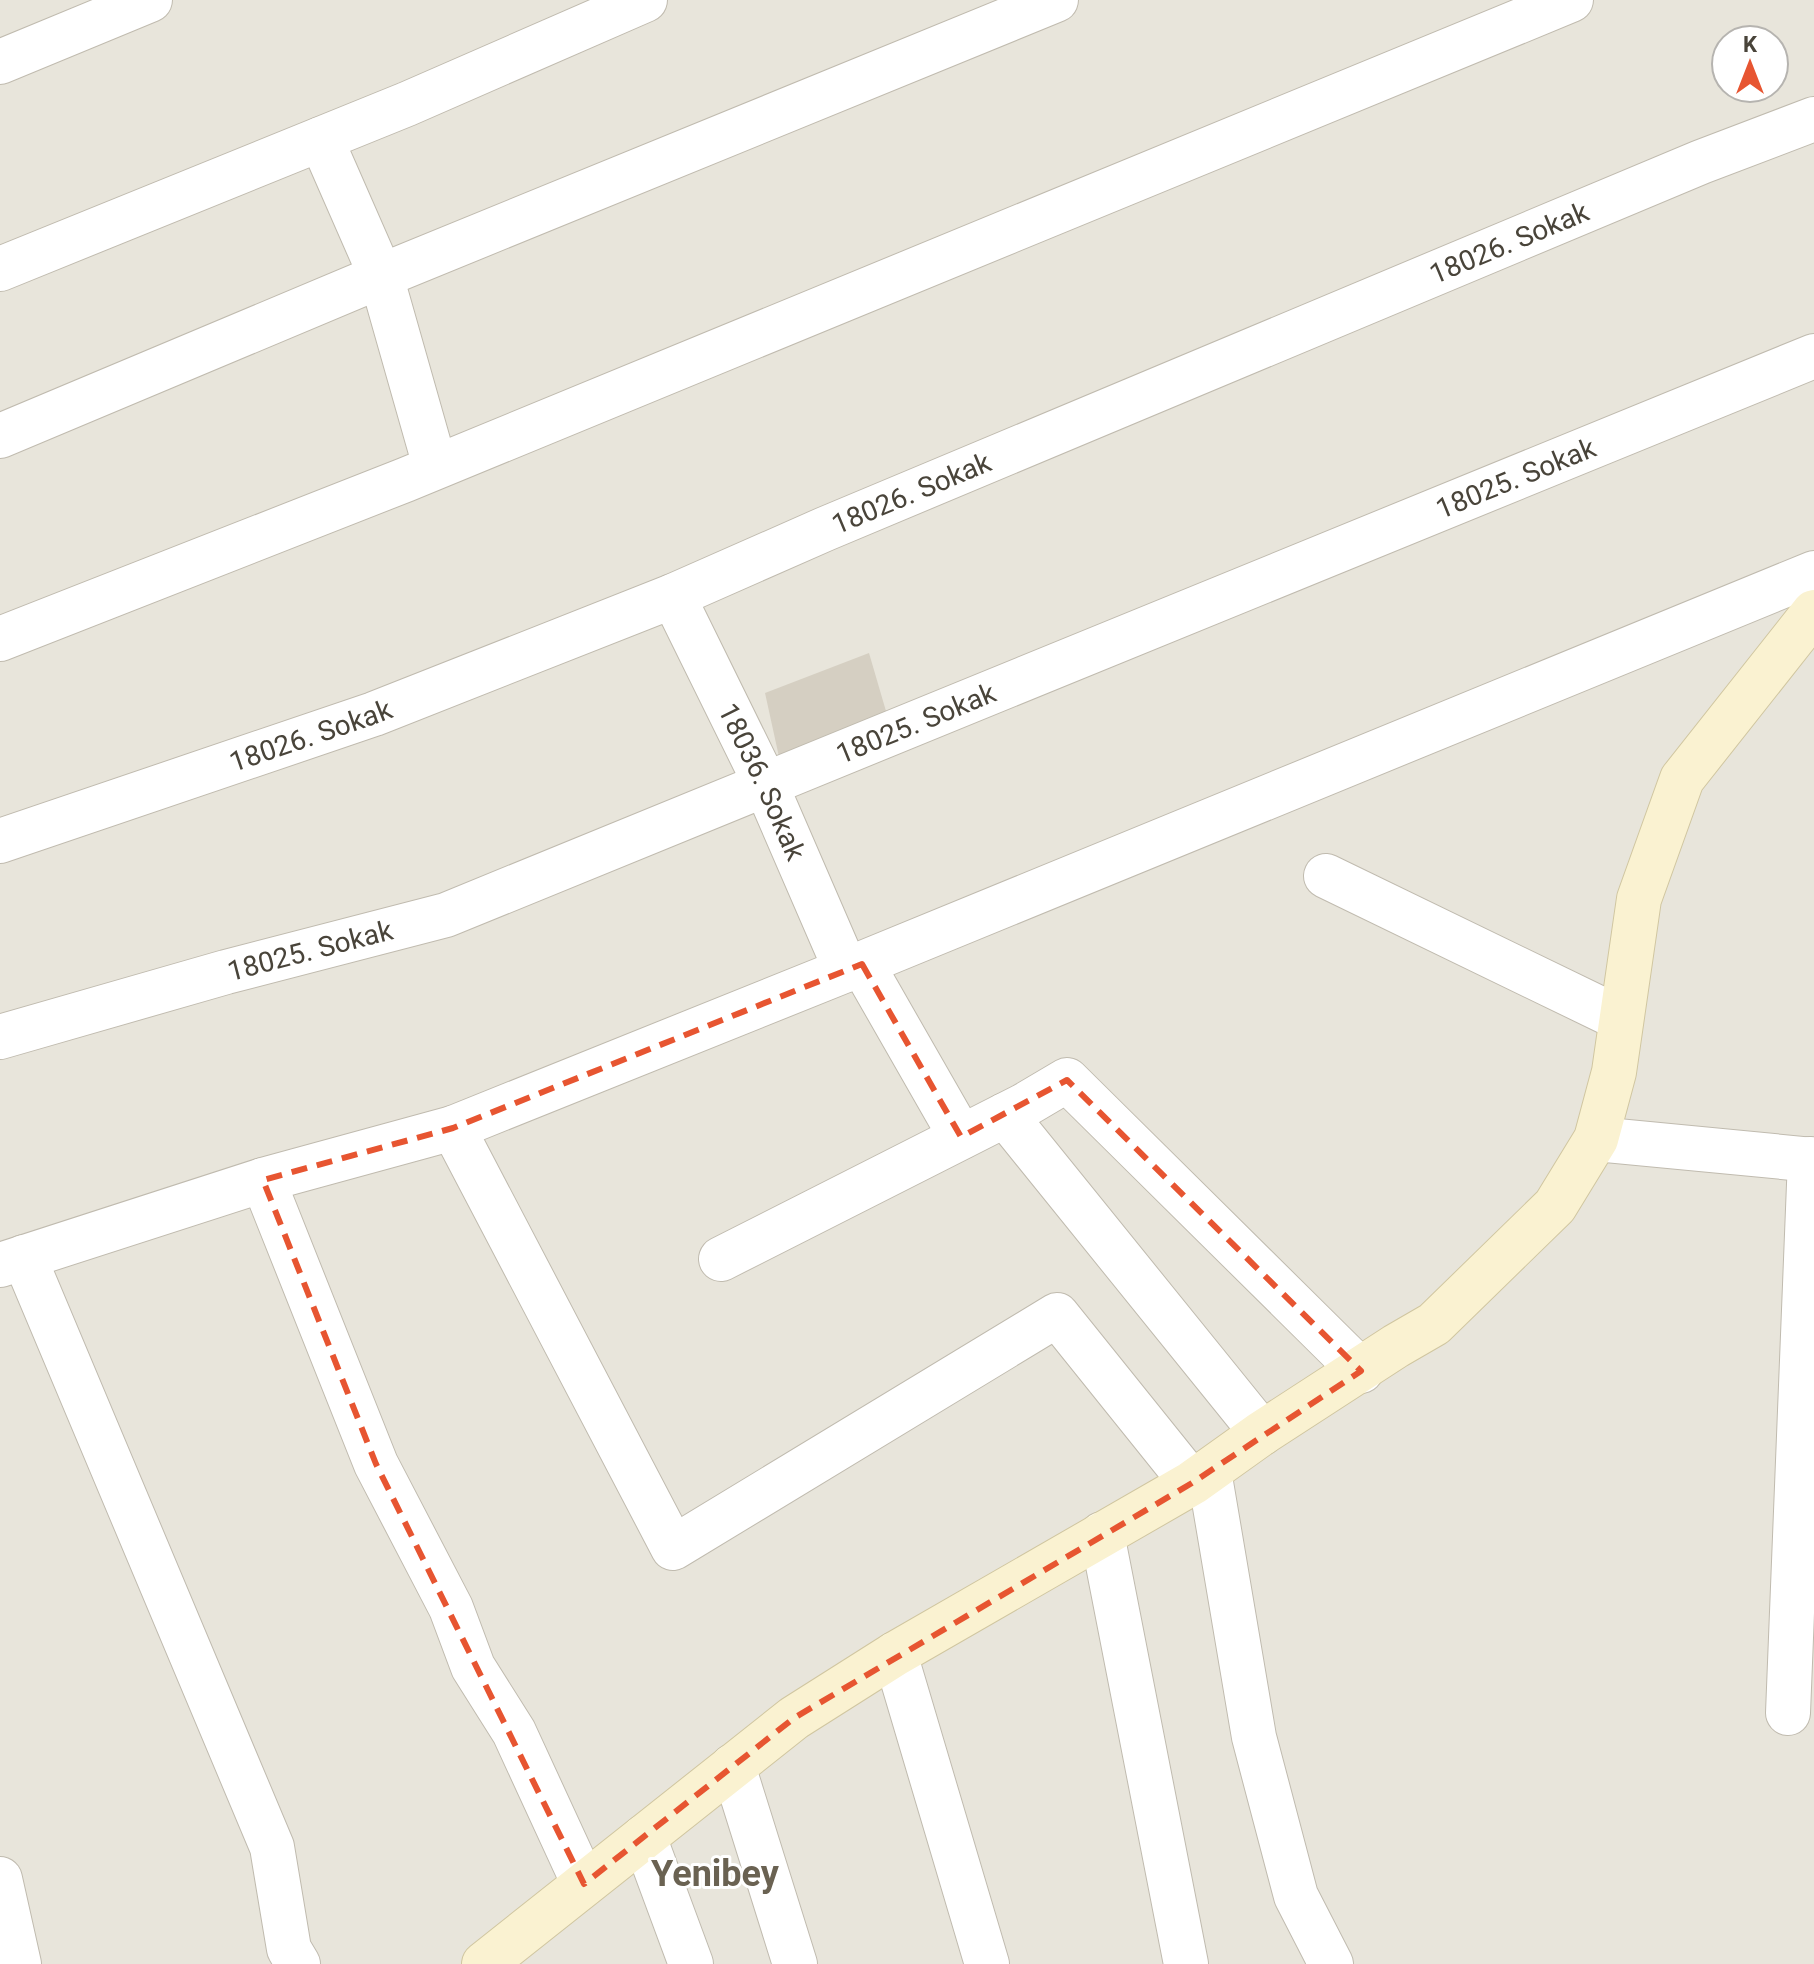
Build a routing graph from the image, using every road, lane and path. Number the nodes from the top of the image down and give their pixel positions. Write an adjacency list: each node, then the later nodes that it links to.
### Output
1 (150, 0): 5 (street)
2 (645, 0): 7 (street)
3 (1056, 0): 9 (street)
4 (1571, 0): 12 (street)
5 (0, 62)
6 (1814, 119): 14 (street, 18026. Sokak)
7 (321, 139): 8 (street); 9 (street)
8 (0, 269)
9 (381, 276): 11 (street); 12 (street)
10 (1814, 356): 17 (street, 18025. Sokak)
11 (0, 436)
12 (435, 466): 16 (street)
13 (1814, 573): 20 (street)
14 (673, 596): 17 (street, 18036. Sokak); 18 (street, 18026. Sokak)
15 (1814, 612): 21 (main road)
16 (0, 639)
17 (765, 783): 20 (street, 18036. Sokak); 22 (street, 18025. Sokak)
18 (0, 841)
19 (1326, 876): 21 (street)
20 (854, 967): 24 (street); 25 (street, 18036. Sokak)
21 (1621, 1019): 26 (main road)
22 (0, 1037)
23 (1005, 1115): 25 (street); 31 (street); 32 (street)
24 (453, 1128): 28 (street); 33 (street)
25 (961, 1137): 29 (street)
26 (1596, 1139): 27 (street); 31 (main road)
27 (1812, 1160): 36 (street)
28 (263, 1180): 30 (street); 40 (street)
29 (721, 1259)
30 (6, 1260): 42 (street)
31 (1361, 1371): 32 (main road)
32 (1262, 1433): 33 (main road)
33 (1201, 1477): 34 (main road); 48 (street)
34 (1102, 1534): 35 (main road); 47 (street)
35 (895, 1654): 37 (main road); 46 (street)
36 (1788, 1713)
37 (733, 1766): 38 (main road); 45 (street)
38 (644, 1837): 40 (main road); 44 (street)
39 (0, 1879): 41 (street)
40 (584, 1884): 43 (main road)
41 (19, 1964)
42 (298, 1964)
43 (484, 1964)
44 (691, 1964)
45 (795, 1964)
46 (987, 1964)
47 (1186, 1964)
48 (1331, 1964)

